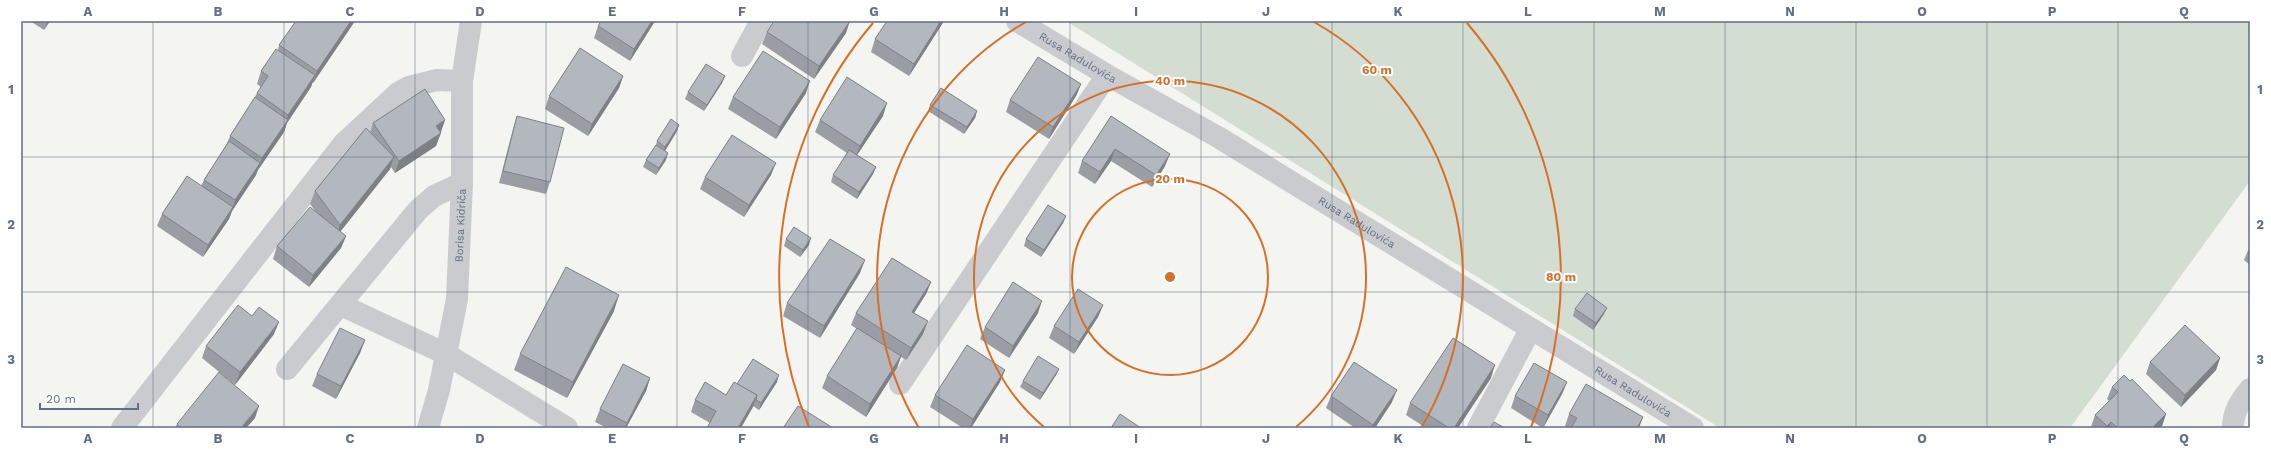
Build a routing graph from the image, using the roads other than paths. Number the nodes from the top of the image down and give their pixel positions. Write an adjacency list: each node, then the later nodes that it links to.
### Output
1 (471, 21): 6 (street, Borisa Kidriča)
2 (761, 21): 4 (street)
3 (1017, 21): 5 (street, Rusa Radulovića)
4 (742, 56)
5 (1107, 75): 9 (street, Rusa Radulovića); 12 (street)
6 (462, 81): 7 (street, Borisa Kidriča); 14 (street)
7 (462, 183): 8 (street); 10 (street, Borisa Kidriča)
8 (341, 305): 10 (street); 11 (street)
9 (1530, 330): 17 (street); 18 (street, Rusa Radulovića)
10 (446, 354): 15 (street, Borisa Kidriča); 16 (street)
11 (287, 369)
12 (900, 384)
13 (2250, 389): 19 (street)
14 (122, 428)
15 (428, 428)
16 (567, 428)
17 (1478, 428)
18 (1693, 428)
19 (2233, 428)

